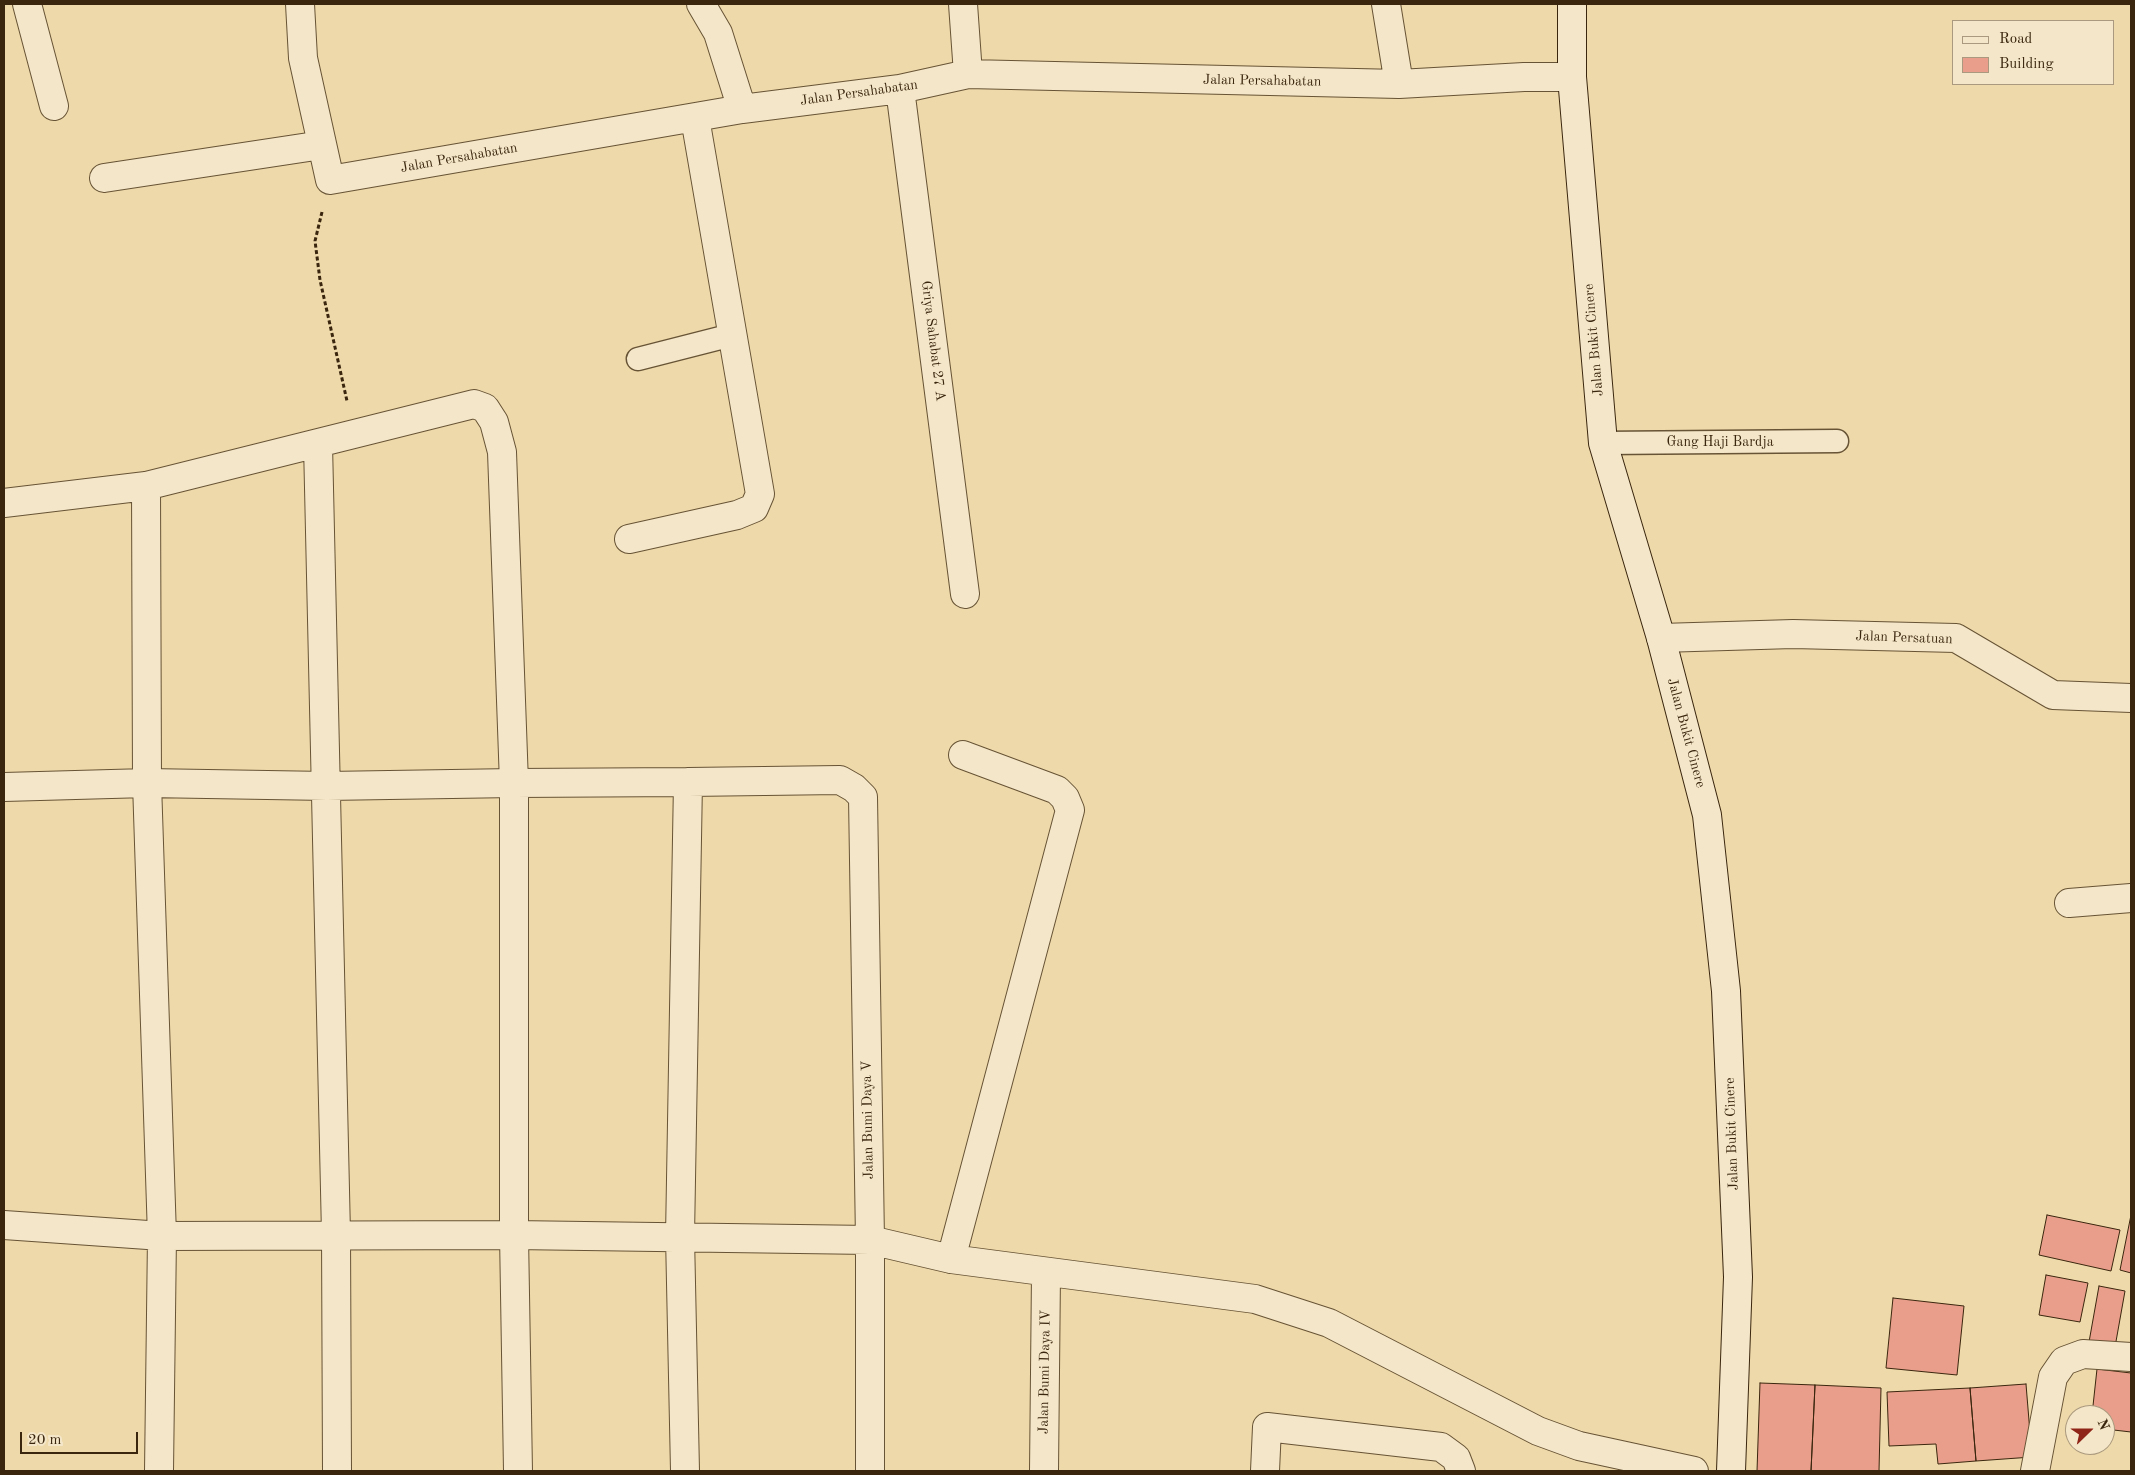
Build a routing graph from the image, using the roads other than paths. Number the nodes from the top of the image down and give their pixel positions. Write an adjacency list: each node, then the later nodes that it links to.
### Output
1 (27, 4): 11 (street)
2 (300, 4): 14 (street)
3 (701, 4): 12 (street)
4 (963, 4): 7 (street)
5 (1386, 4): 9 (street)
6 (1572, 4): 8 (street, Jalan Bukit Cinere)
7 (968, 74): 9 (street, Jalan Persahabatan); 10 (street, Jalan Persahabatan)
8 (1572, 77): 9 (street, Jalan Persahabatan); 19 (street, Jalan Bukit Cinere)
9 (1399, 84)
10 (900, 88): 12 (street, Jalan Persahabatan); 24 (street, Griya Sahabat 27 A)
11 (54, 106)
12 (742, 110): 13 (street, Jalan Persahabatan)
13 (695, 118): 14 (street, Jalan Persahabatan); 16 (street)
14 (322, 145): 15 (street)
15 (104, 178)
16 (732, 335): 17 (lane); 23 (street)
17 (638, 359)
18 (1837, 441): 19 (lane, Gang Haji Bardja)
19 (1604, 442): 25 (street, Jalan Bukit Cinere)
20 (318, 444): 21 (street); 30 (street); 31 (street)
21 (146, 486): 22 (street); 29 (street)
22 (4, 504)
23 (629, 539)
24 (965, 594)
25 (1661, 638): 26 (street, Jalan Persatuan); 53 (street, Jalan Bukit Cinere)
26 (2131, 698)
27 (963, 756): 41 (street)
28 (688, 782): 30 (street); 39 (street); 40 (street, Jalan Bumi Daya V)
29 (147, 783): 31 (street); 32 (street); 38 (street)
30 (514, 783): 31 (street); 37 (street)
31 (327, 786): 36 (street)
32 (4, 787)
33 (2131, 898): 34 (street)
34 (2069, 903)
35 (4, 1225): 38 (street)
36 (336, 1234): 37 (street); 38 (street); 45 (street)
37 (514, 1235): 39 (street); 46 (street)
38 (162, 1236): 44 (street)
39 (680, 1236): 40 (street); 47 (street)
40 (870, 1240): 41 (street); 48 (street, Jalan Bumi Daya V)
41 (951, 1259): 42 (street)
42 (1046, 1273): 49 (street, Jalan Bumi Daya IV); 52 (street)
43 (2131, 1357): 54 (street)
44 (159, 1471)
45 (337, 1471)
46 (518, 1471)
47 (685, 1471)
48 (870, 1471)
49 (1044, 1471)
50 (1265, 1471): 51 (street)
51 (1461, 1471)
52 (1694, 1471)
53 (1731, 1471)
54 (2035, 1471)

